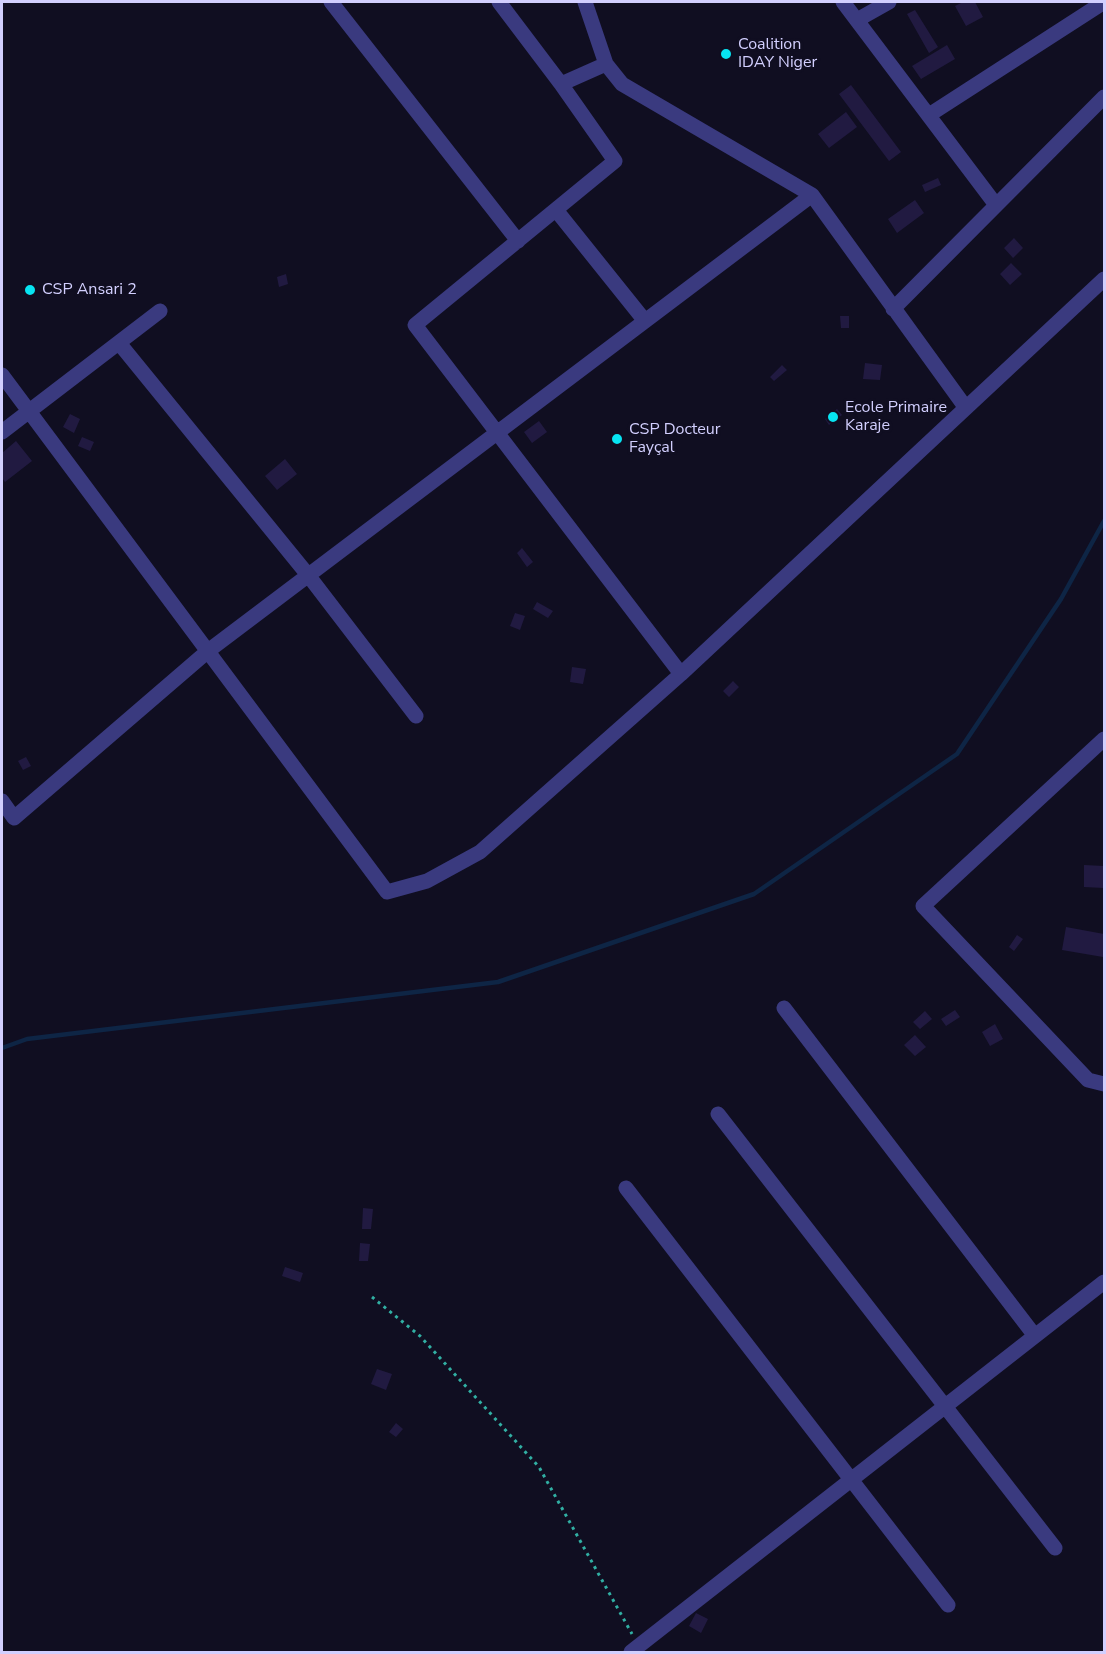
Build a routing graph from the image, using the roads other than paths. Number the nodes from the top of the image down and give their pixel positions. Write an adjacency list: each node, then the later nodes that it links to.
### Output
1 (332, 2): 15 (street)
2 (498, 2): 9 (street)
3 (585, 2): 8 (street)
4 (843, 2): 7 (street)
5 (889, 2): 7 (street)
6 (1104, 2): 11 (street)
7 (857, 20): 11 (street)
8 (606, 64): 9 (street); 12 (street)
9 (561, 84): 14 (street)
10 (1104, 97): 13 (street)
11 (929, 115): 13 (street)
12 (812, 195): 17 (street); 19 (street)
13 (996, 205): 17 (street)
14 (556, 210): 15 (street); 19 (street)
15 (518, 241): 25 (street)
16 (1104, 279): 22 (street)
17 (892, 309): 22 (street)
18 (160, 311): 20 (street)
19 (645, 321): 25 (street)
20 (119, 343): 23 (street); 26 (street)
21 (2, 375): 23 (street)
22 (966, 408): 28 (street)
23 (29, 412): 24 (street); 27 (street)
24 (2, 432)
25 (498, 432): 26 (street); 28 (street)
26 (308, 575): 27 (street); 29 (street)
27 (208, 651): 28 (street); 31 (street)
28 (681, 674)
29 (416, 717)
30 (1104, 739): 33 (street)
31 (2, 801)
32 (784, 1008): 37 (street)
33 (1104, 1084)
34 (718, 1113): 38 (street)
35 (626, 1188): 39 (street)
36 (1104, 1282): 37 (street)
37 (1035, 1336): 38 (street)
38 (945, 1407): 39 (street); 40 (street)
39 (852, 1479): 41 (street); 42 (street)
40 (1055, 1548)
41 (948, 1605)
42 (635, 1650)

